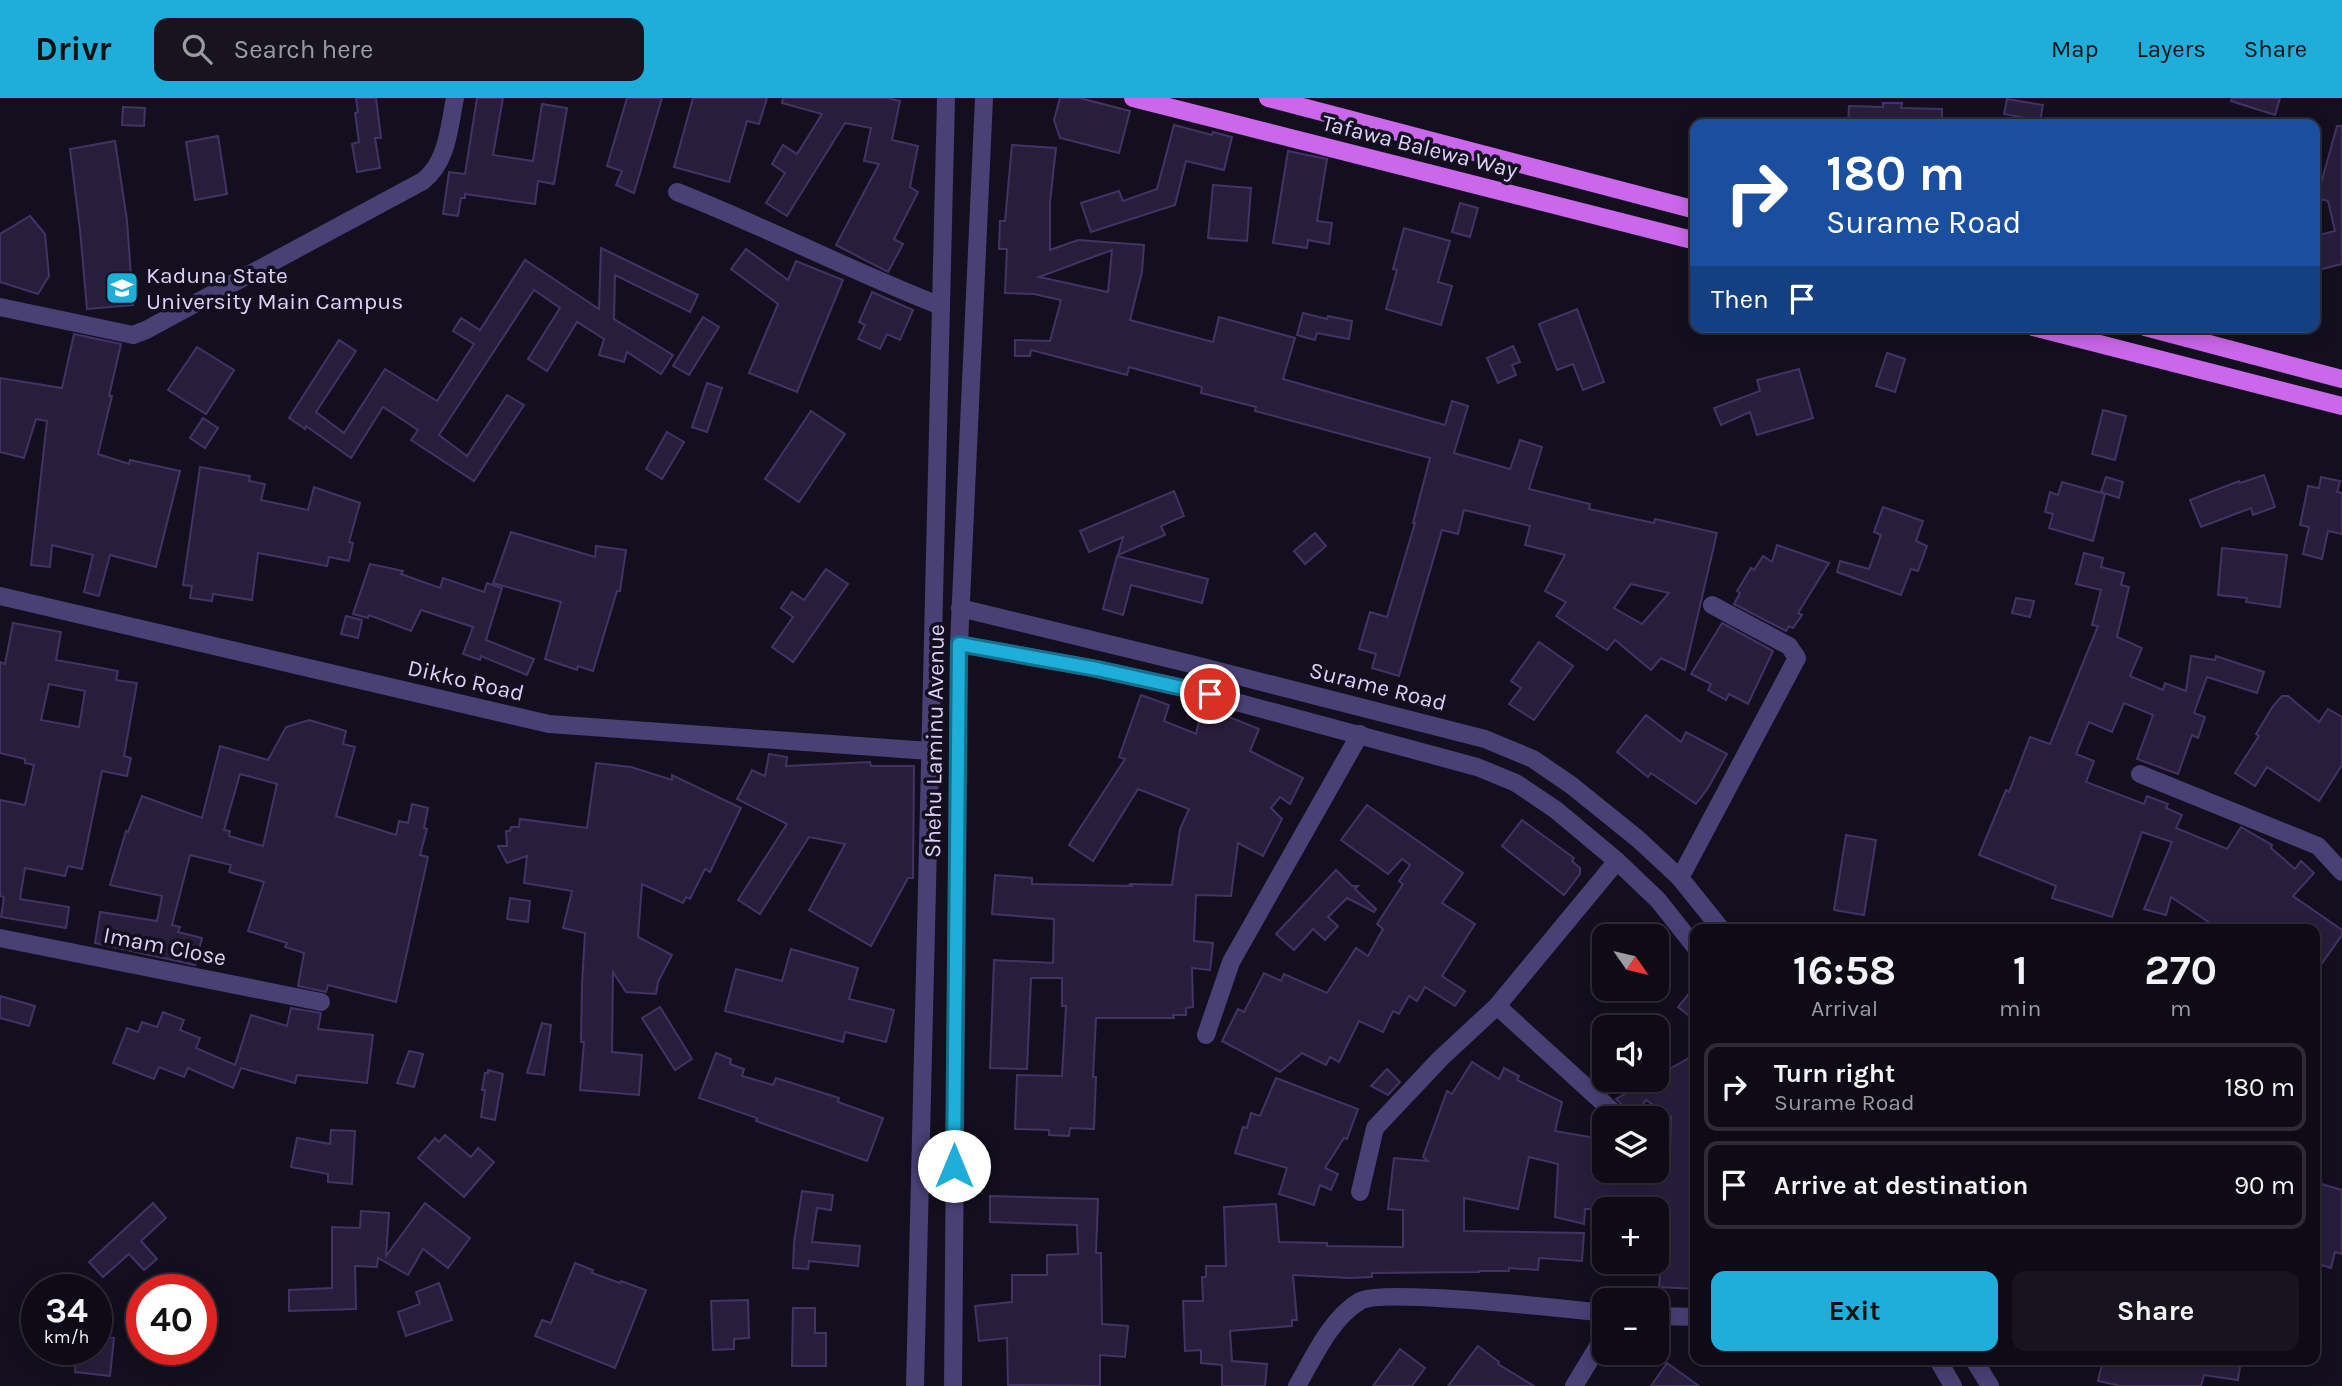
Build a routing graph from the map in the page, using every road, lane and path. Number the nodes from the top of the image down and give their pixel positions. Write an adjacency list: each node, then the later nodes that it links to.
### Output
1 (455, 98): 10 (street)
2 (946, 98): 9 (street, Shehu Laminu Avenue)
3 (984, 98): 17 (street, Shehu Laminu Avenue)
4 (1133, 98): 8 (main road, Tafawa Balewa Way)
5 (1268, 98): 7 (main road, Tafawa Balewa Way)
6 (677, 192): 9 (street)
7 (1690, 208)
8 (1690, 239)
9 (941, 306): 20 (street, Shehu Laminu Avenue)
10 (0, 307)
11 (2056, 333): 14 (main road)
12 (2168, 333): 13 (main road)
13 (2342, 379)
14 (2342, 406)
15 (0, 596): 20 (street, Dikko Road)
16 (1712, 605): 24 (street)
17 (960, 608): 18 (street, Shehu Laminu Avenue); 24 (street, Surame Road)
18 (959, 644): 19 (street); 40 (street, Shehu Laminu Avenue)
19 (1360, 734): 22 (street); 30 (street)
20 (930, 751): 39 (street, Shehu Laminu Avenue)
21 (2140, 774): 23 (street)
22 (1617, 861): 27 (street); 29 (street)
23 (2342, 872)
24 (1680, 878): 25 (street, Surame Road)
25 (1717, 924)
26 (0, 938): 28 (street, Imam Close)
27 (1690, 940)
28 (321, 1002)
29 (1497, 1006): 31 (street); 32 (street)
30 (1206, 1035)
31 (1607, 1106)
32 (1360, 1192)
33 (1592, 1312): 41 (street)
34 (1669, 1316): 35 (street)
35 (1690, 1317)
36 (1592, 1356): 42 (street)
37 (1941, 1365): 43 (street)
38 (1977, 1365): 44 (street)
39 (915, 1386)
40 (953, 1386)
41 (1297, 1386)
42 (1574, 1386)
43 (1953, 1386)
44 (1990, 1386)

